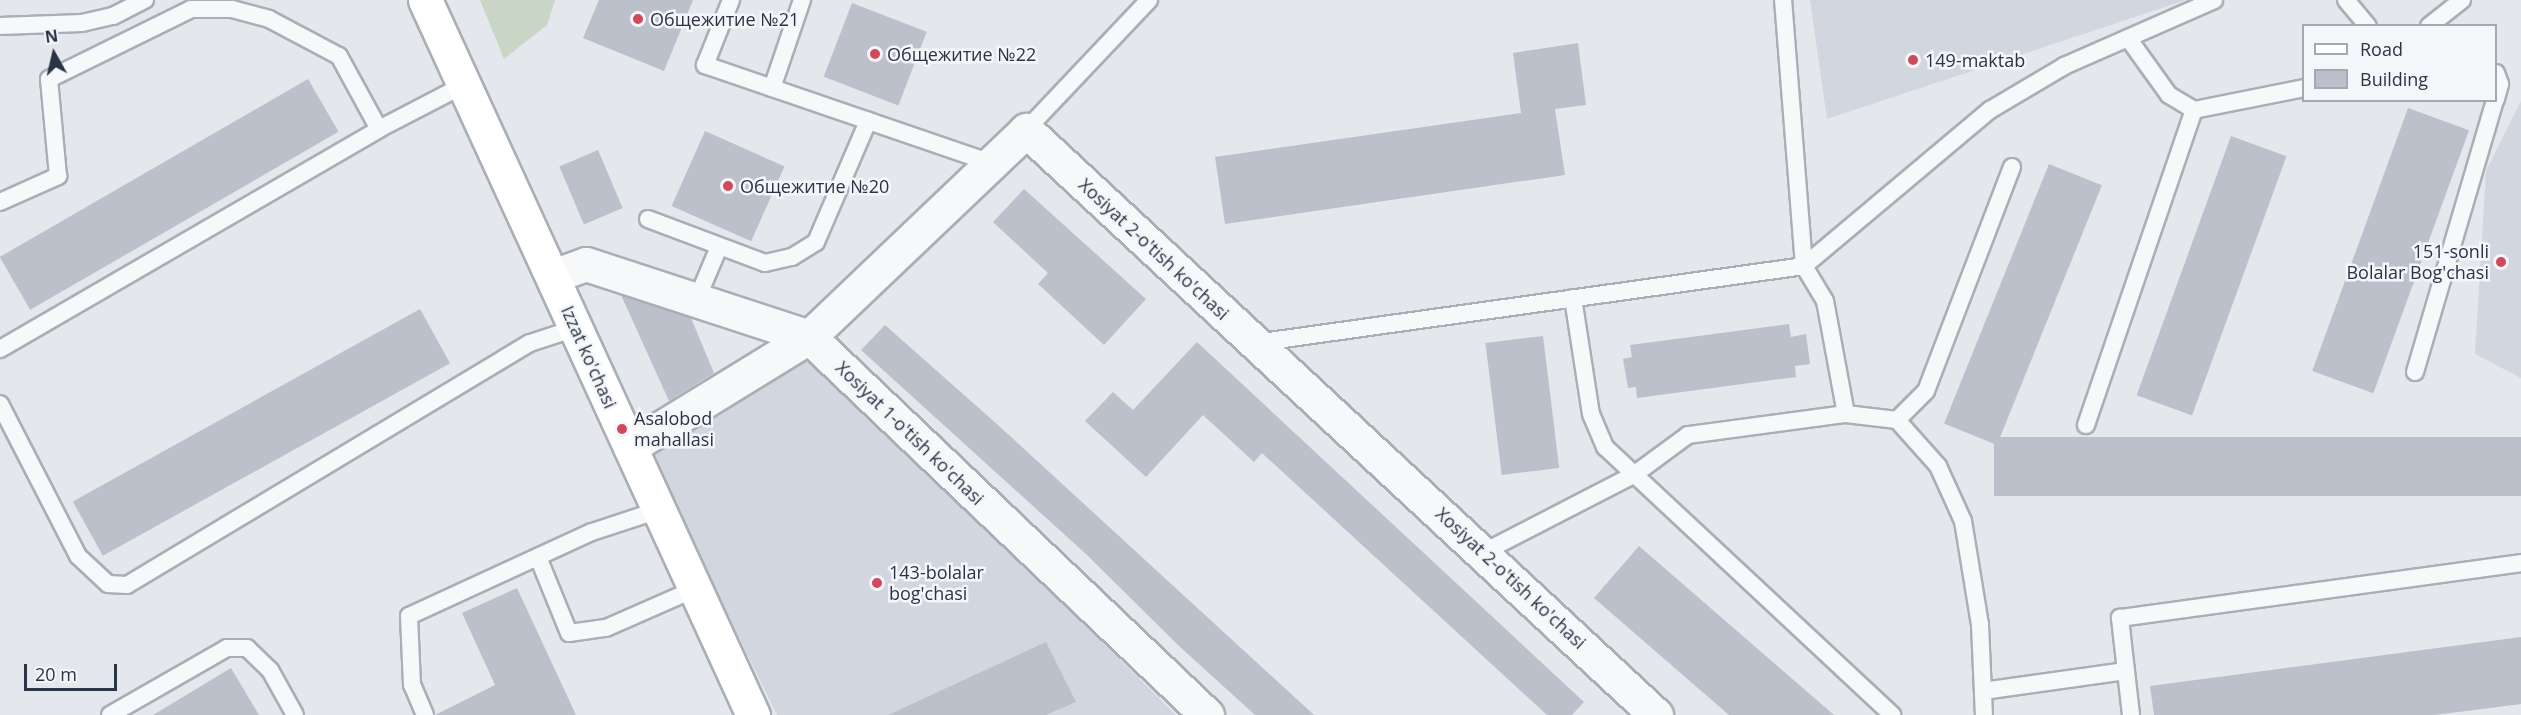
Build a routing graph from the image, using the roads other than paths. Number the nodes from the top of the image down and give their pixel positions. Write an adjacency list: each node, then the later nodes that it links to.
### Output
1 (145, 0): 12 (lane)
2 (425, 0): 15 (main road, Izzat ko'chasi)
3 (731, 0): 16 (lane)
4 (802, 0): 16 (lane)
5 (1149, 0): 23 (lane)
6 (1783, 0): 29 (lane)
7 (2214, 0): 13 (lane)
8 (2346, 0): 10 (lane)
9 (2462, 0): 11 (lane)
10 (2366, 24)
11 (2432, 24)
12 (0, 26)
13 (2128, 38): 20 (lane); 29 (lane)
14 (2497, 76): 18 (lane)
15 (462, 86): 22 (lane); 30 (main road, Izzat ko'chasi)
16 (772, 88): 21 (lane)
17 (2302, 88): 20 (lane)
18 (2497, 94)
19 (2494, 102): 37 (lane)
20 (2194, 110): 41 (lane)
21 (868, 121): 24 (lane); 28 (lane)
22 (379, 129): 26 (lane); 36 (lane)
23 (1026, 130): 24 (street); 35 (street, Xosiyat 2-o'tish ko'chasi)
24 (991, 163): 34 (street)
25 (2013, 167): 40 (lane)
26 (0, 202)
27 (648, 219): 28 (lane)
28 (719, 247): 32 (lane)
29 (1804, 266): 31 (lane); 39 (lane)
30 (554, 276): 32 (street, Xosiyat 1-o'tish ko'chasi); 33 (main road, Izzat ko'chasi)
31 (1573, 298): 35 (lane); 43 (lane)
32 (697, 299): 34 (street, Xosiyat 1-o'tish ko'chasi)
33 (576, 328): 38 (lane); 42 (main road, Izzat ko'chasi)
34 (809, 337): 42 (street); 55 (street, Xosiyat 1-o'tish ko'chasi)
35 (1254, 343): 45 (street, Xosiyat 2-o'tish ko'chasi)
36 (0, 349)
37 (2415, 372)
38 (0, 404)
39 (1846, 414): 40 (lane); 43 (lane)
40 (1897, 420): 50 (lane)
41 (2086, 425)
42 (630, 447): 44 (main road, Izzat ko'chasi)
43 (1635, 474): 45 (lane); 57 (lane)
44 (659, 510): 46 (lane); 48 (main road, Izzat ko'chasi)
45 (1484, 552): 56 (street, Xosiyat 2-o'tish ko'chasi)
46 (538, 557): 48 (lane); 53 (lane)
47 (2521, 563): 49 (lane)
48 (695, 589): 54 (main road, Izzat ko'chasi)
49 (2126, 671): 50 (lane); 59 (lane)
50 (1983, 691): 58 (lane)
51 (110, 715): 52 (lane)
52 (295, 715)
53 (425, 715)
54 (753, 715)
55 (1207, 715)
56 (1656, 715)
57 (1892, 715)
58 (1983, 715)
59 (2131, 715)

